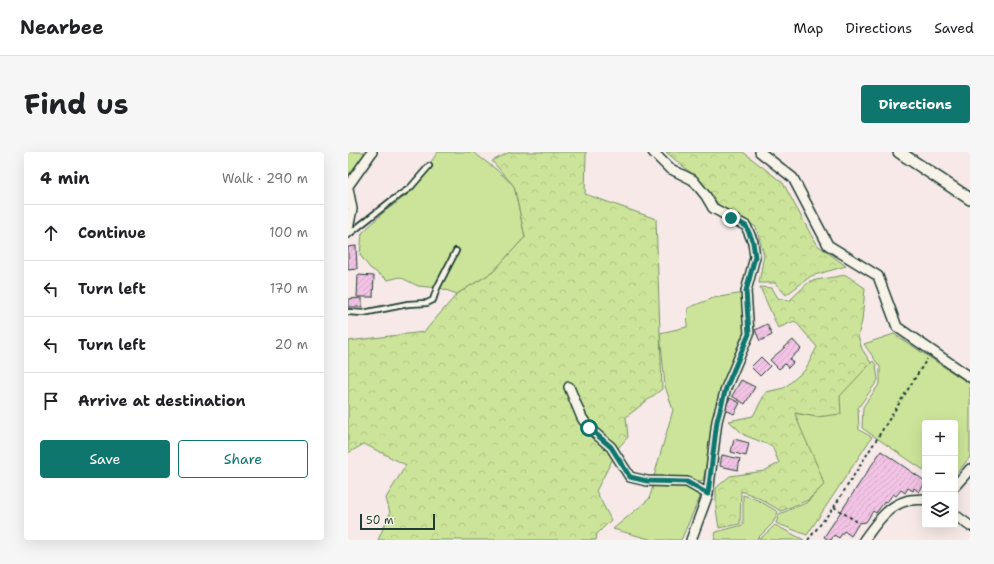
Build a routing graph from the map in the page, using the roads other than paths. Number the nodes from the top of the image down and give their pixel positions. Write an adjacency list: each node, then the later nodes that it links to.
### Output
1 (372, 152): 6 (street)
2 (653, 152): 16 (street)
3 (760, 152): 12 (street)
4 (900, 152): 7 (street)
5 (430, 166): 9 (lane)
6 (348, 187): 8 (street)
7 (970, 199)
8 (348, 229)
9 (348, 235)
10 (456, 251): 11 (lane)
11 (348, 312)
12 (970, 377)
13 (569, 387): 16 (street)
14 (970, 469): 15 (street)
15 (958, 483)
16 (708, 494): 20 (street)
17 (922, 499): 21 (street)
18 (958, 517): 19 (street)
19 (970, 526)
20 (691, 540)
21 (864, 540)

